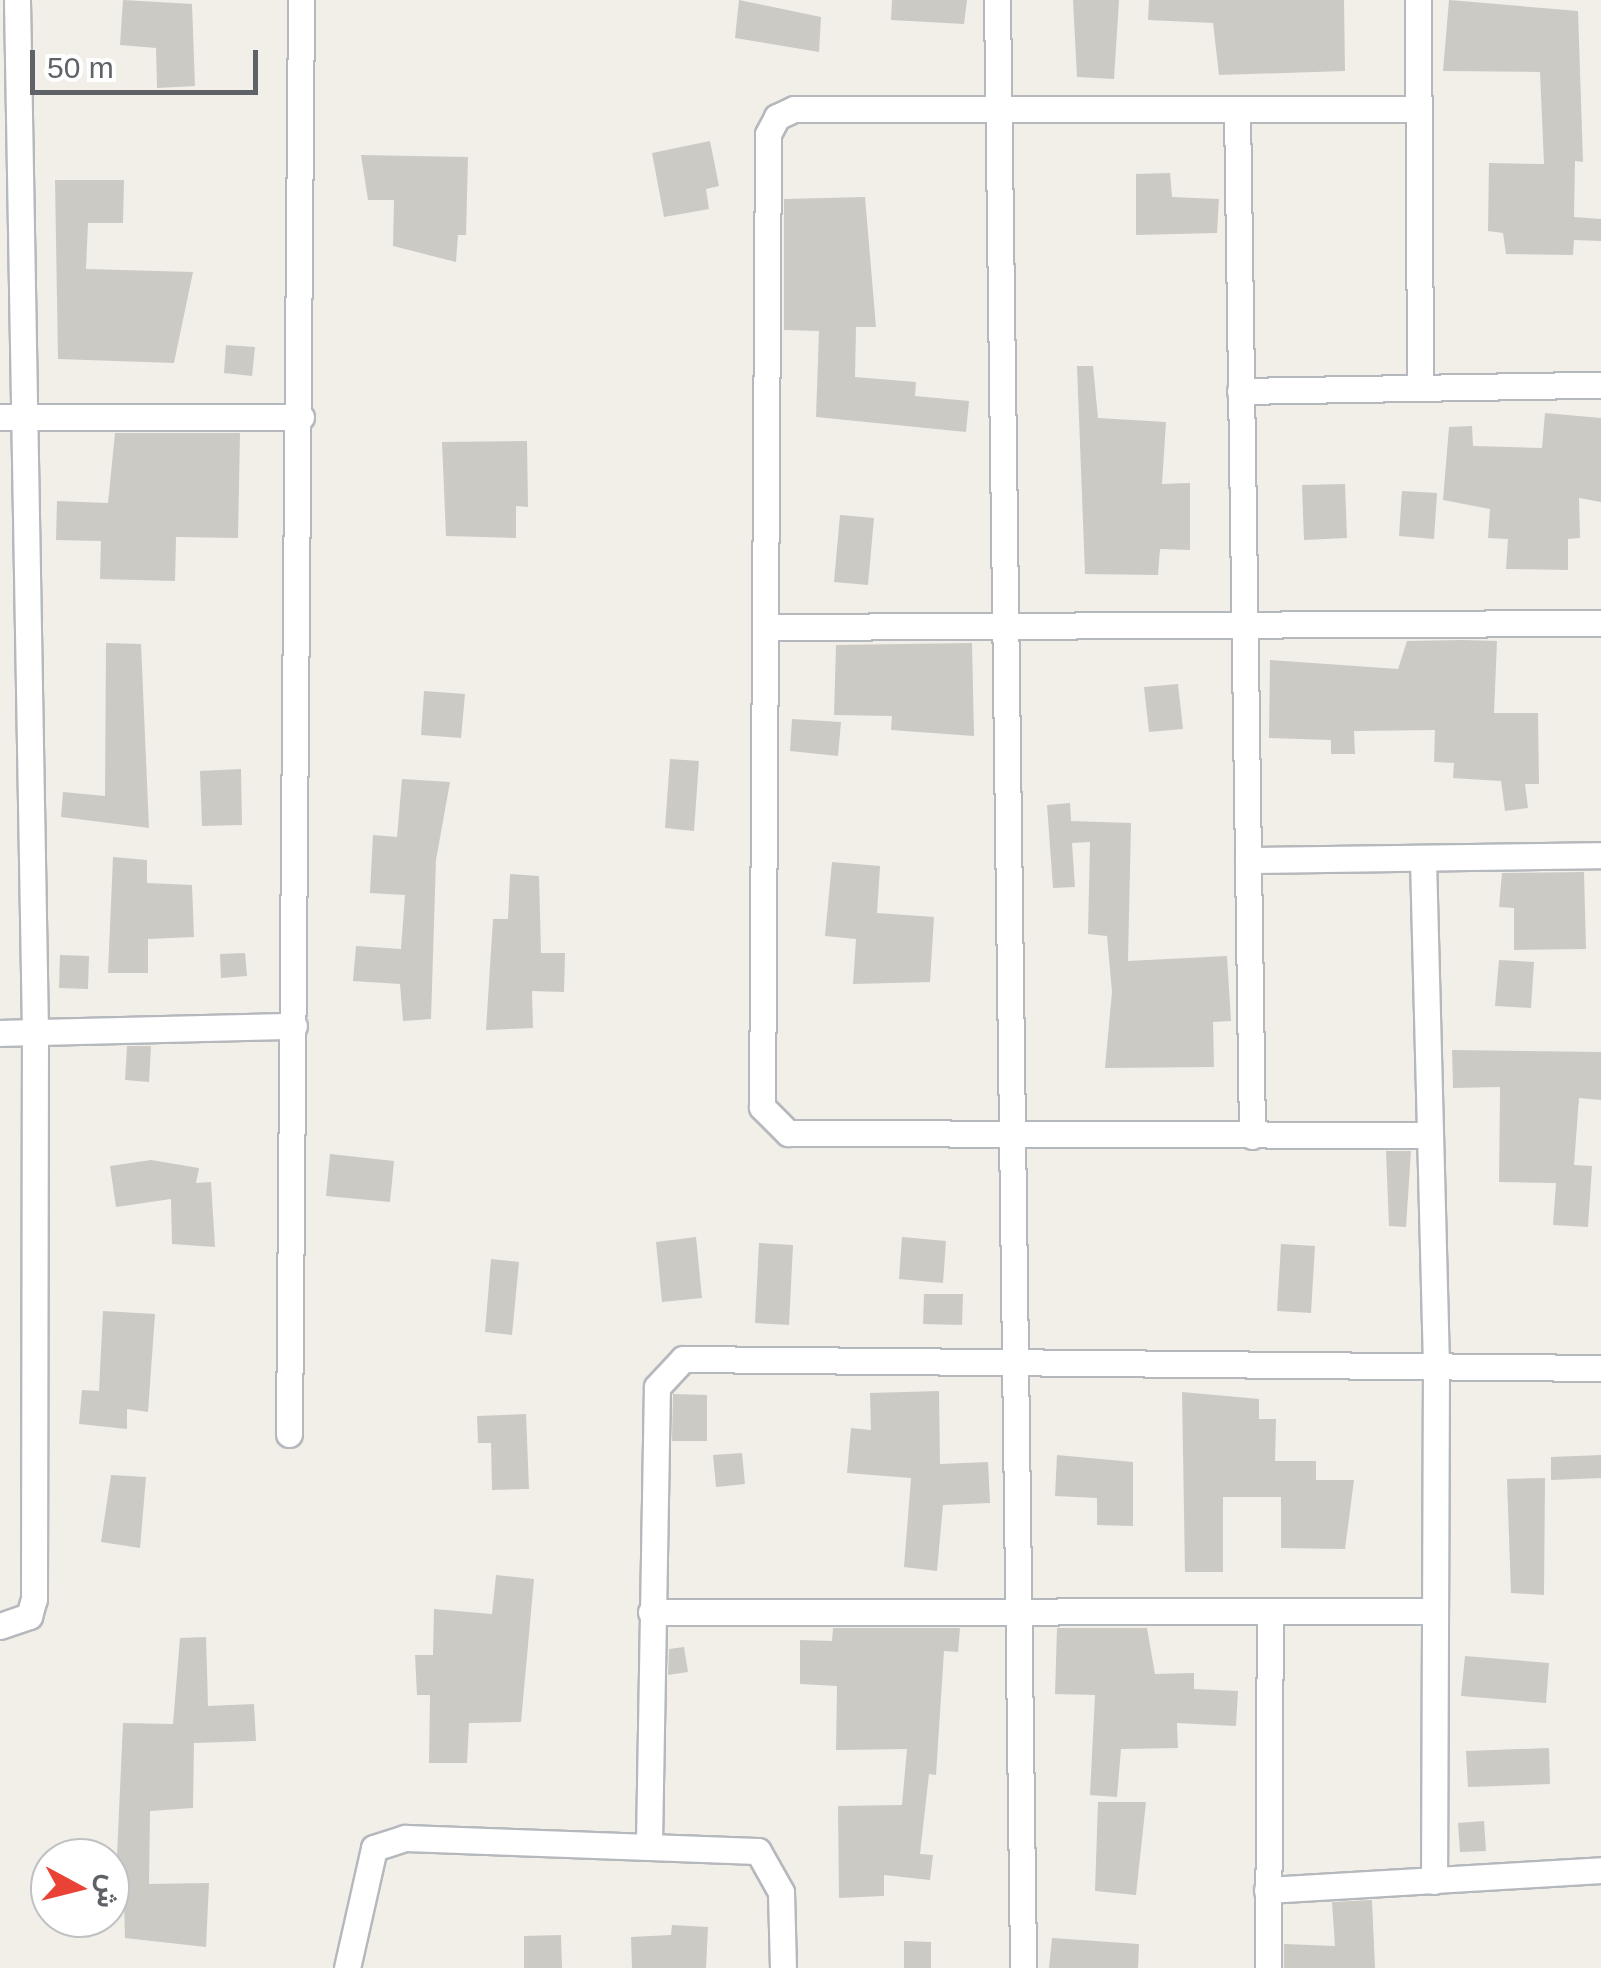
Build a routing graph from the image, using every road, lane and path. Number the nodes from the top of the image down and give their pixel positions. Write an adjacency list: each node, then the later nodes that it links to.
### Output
1 (17, 0): 11 (street)
2 (301, 0): 12 (street)
3 (997, 0): 7 (street)
4 (1418, 0): 5 (street)
5 (1418, 109): 6 (street); 9 (street)
6 (1237, 110): 7 (street); 10 (street)
7 (996, 112): 14 (street); 15 (street)
8 (1601, 384): 9 (street)
9 (1420, 388): 10 (street)
10 (1240, 391): 16 (street)
11 (10, 416): 12 (street); 22 (street)
12 (301, 417): 20 (street)
13 (1601, 624): 16 (street)
14 (770, 627): 15 (street); 23 (street)
15 (1001, 627): 16 (street); 23 (street)
16 (1244, 628): 19 (street)
17 (1601, 855): 18 (street)
18 (1422, 859): 19 (street); 24 (street)
19 (1248, 860): 25 (street)
20 (294, 1026): 22 (street); 29 (street)
21 (0, 1032): 22 (street)
22 (35, 1032): 34 (street)
23 (1009, 1134): 25 (street); 28 (street)
24 (1430, 1135): 25 (street); 26 (street)
25 (1252, 1136)
26 (1436, 1367): 27 (street); 28 (street); 31 (street)
27 (1601, 1368)
28 (1015, 1369): 30 (street); 32 (street)
29 (288, 1434)
30 (1018, 1611): 32 (street); 33 (street); 41 (street)
31 (1435, 1611): 33 (street); 37 (street)
32 (652, 1612): 35 (street)
33 (1270, 1616): 38 (street)
34 (0, 1626)
35 (649, 1843): 39 (street); 40 (street)
36 (1601, 1870): 37 (street)
37 (1434, 1880): 38 (street)
38 (1267, 1890): 42 (street)
39 (347, 1968)
40 (783, 1968)
41 (1023, 1968)
42 (1268, 1968)

